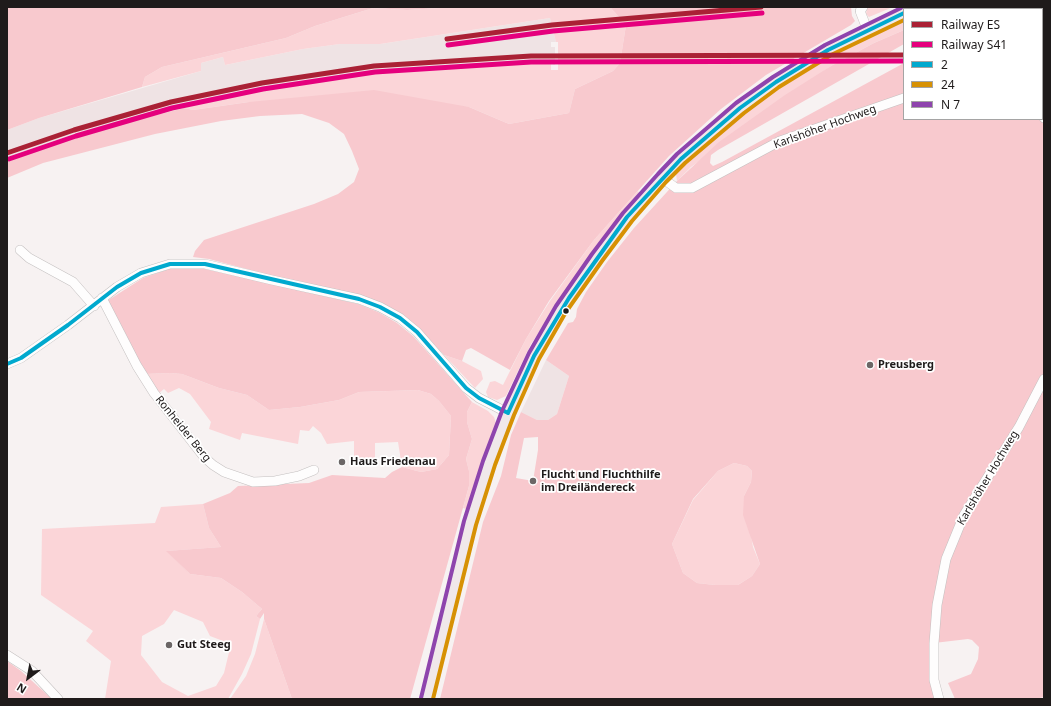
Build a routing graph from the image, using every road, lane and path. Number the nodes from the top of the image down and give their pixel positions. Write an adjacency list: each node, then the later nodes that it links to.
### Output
1 (863, 7): 3 (street)
2 (903, 13): 3 (main road)
3 (867, 29): 5 (main road)
4 (903, 98): 5 (street, Karlshöher Hochweg)
5 (662, 178): 11 (main road)
6 (20, 250): 8 (street)
7 (102, 298): 8 (street); 11 (street); 12 (street, Ronheider Berg)
8 (94, 306): 9 (street)
9 (7, 364)
10 (1044, 379): 16 (street, Karlshöher Hochweg)
11 (508, 413): 15 (main road)
12 (314, 470)
13 (7, 655): 14 (street)
14 (58, 699)
15 (427, 699)
16 (939, 699)

